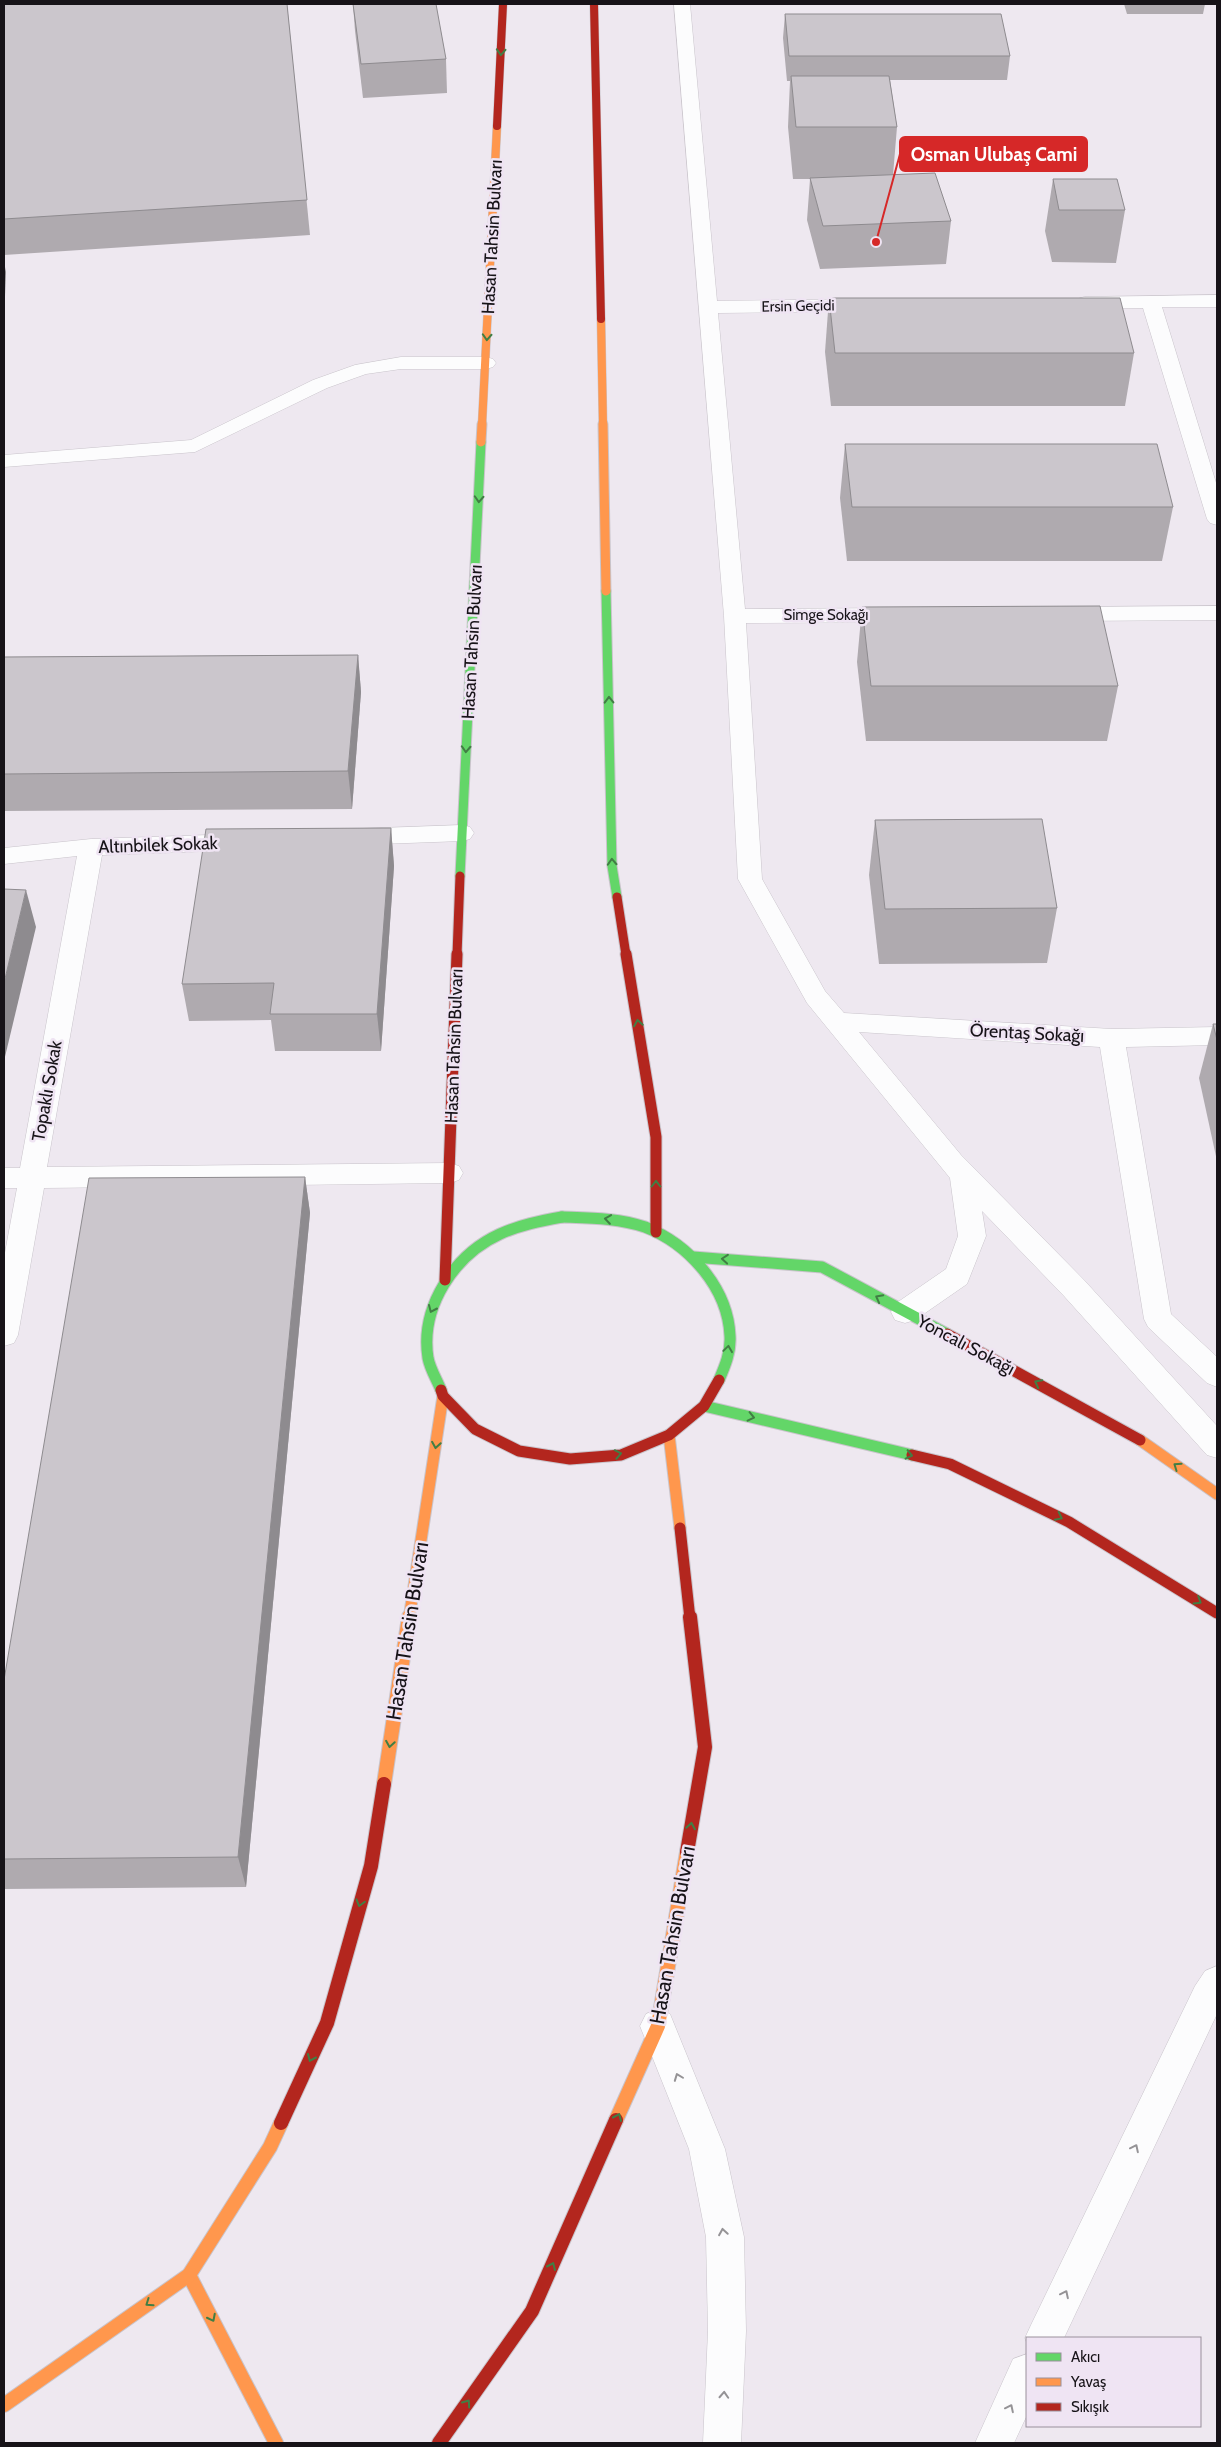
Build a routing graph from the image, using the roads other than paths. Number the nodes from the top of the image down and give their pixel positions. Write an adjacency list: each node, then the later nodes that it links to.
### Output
1 (503, 4): 9 (main road, Hasan Tahsin Bulvarı, one-way to 9)
2 (594, 4): 28 (main road, one-way to 2)
3 (682, 4): 8 (street)
4 (1217, 301): 5 (street)
5 (1151, 302): 6 (street); 11 (street)
6 (1062, 303)
7 (886, 305): 8 (street, Ersin Geçidi)
8 (708, 307): 15 (street)
9 (486, 363): 10 (street); 16 (main road, Hasan Tahsin Bulvarı, one-way to 16)
10 (4, 461)
11 (1217, 519)
12 (1217, 613): 13 (street)
13 (1040, 614)
14 (922, 615): 15 (street, Simge Sokağı)
15 (735, 616): 21 (street)
16 (462, 833): 17 (street); 24 (main road, Hasan Tahsin Bulvarı)
17 (335, 838)
18 (266, 841): 19 (street, Altınbilek Sokak)
19 (91, 847): 20 (street, Altınbilek Sokak); 27 (street, Topaklı Sokak)
20 (4, 856)
21 (837, 1022): 23 (street, Örentaş Sokağı); 25 (street)
22 (1217, 1036): 23 (street, Örentaş Sokağı)
23 (1112, 1038): 33 (street)
24 (449, 1173): 27 (street); 30 (main road, Hasan Tahsin Bulvarı)
25 (963, 1174): 31 (street); 37 (street)
26 (4, 1178): 27 (street)
27 (32, 1178): 32 (street, Topaklı Sokak)
28 (656, 1232): 29 (main road); 30 (main road, one-way to 30)
29 (693, 1257): 31 (main road, Yoncalı Sokağı, one-way to 29); 35 (main road, one-way to 29)
30 (445, 1280): 34 (main road, one-way to 34)
31 (905, 1312): 38 (main road, Yoncalı Sokağı, one-way to 31)
32 (4, 1335)
33 (1217, 1375)
34 (443, 1396): 36 (main road, one-way to 36); 42 (main road, Hasan Tahsin Bulvarı, one-way to 42)
35 (704, 1406): 36 (main road); 39 (main road, one-way to 39)
36 (669, 1436): 41 (main road, Hasan Tahsin Bulvarı, one-way to 36)
37 (1217, 1446)
38 (1217, 1494)
39 (1217, 1613)
40 (1217, 1984): 43 (street, one-way to 40)
41 (658, 2026): 47 (main road, Hasan Tahsin Bulvarı, one-way to 41); 48 (street, one-way to 41)
42 (189, 2275): 45 (main road, one-way to 45); 46 (main road, one-way to 46)
43 (1044, 2337)
44 (1026, 2375): 49 (street, one-way to 44)
45 (4, 2405)
46 (276, 2443)
47 (439, 2443)
48 (722, 2443)
49 (994, 2443)

